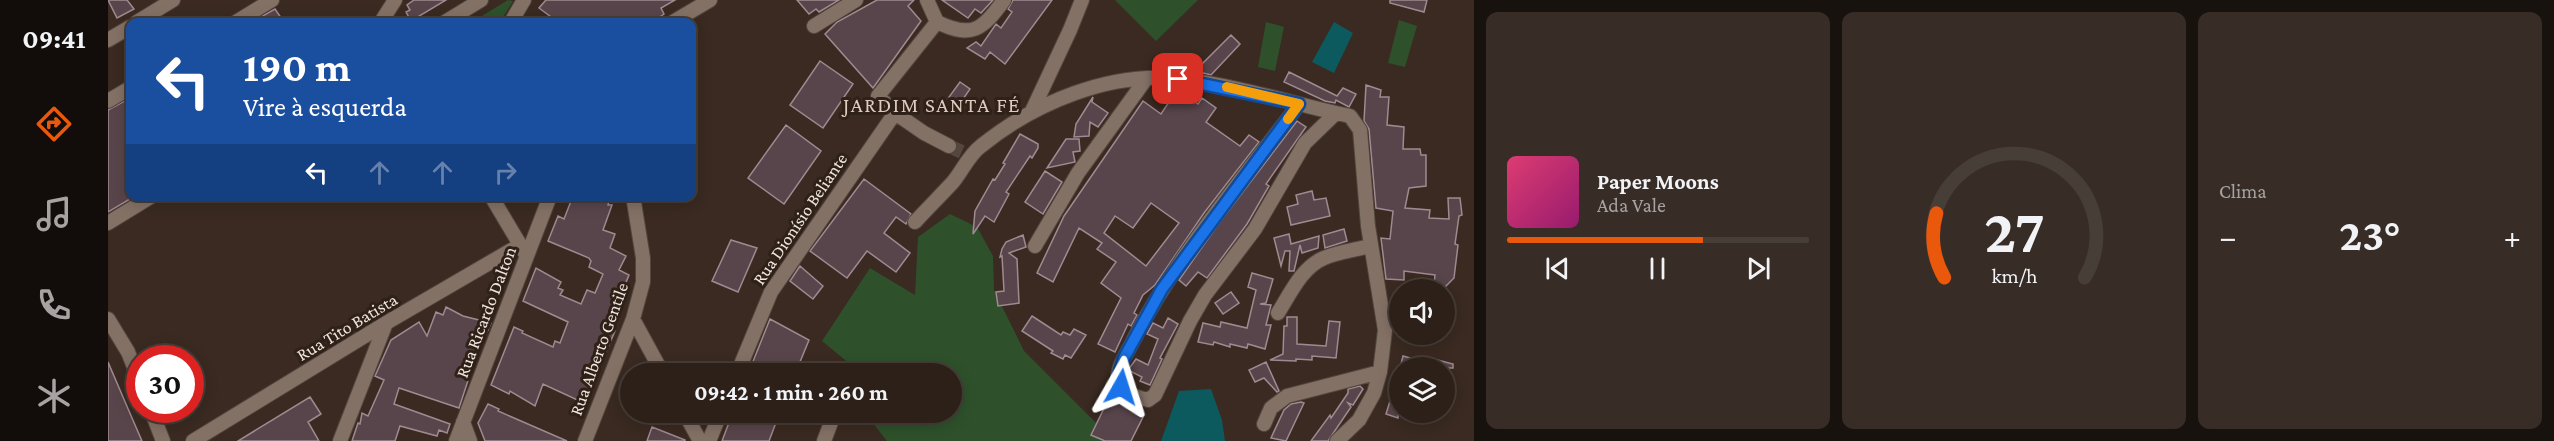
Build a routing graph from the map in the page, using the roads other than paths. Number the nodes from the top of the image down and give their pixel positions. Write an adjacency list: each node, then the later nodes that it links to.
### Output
1 (173, 0): 11 (street)
2 (272, 0): 12 (street)
3 (395, 0): 13 (street)
4 (481, 0): 14 (street)
5 (524, 0): 15 (street)
6 (710, 0): 16 (street)
7 (856, 0): 18 (street)
8 (927, 0): 17 (street)
9 (1004, 0): 17 (street)
10 (1082, 0): 25 (street)
11 (144, 18)
12 (243, 18)
13 (384, 18)
14 (452, 18)
15 (513, 18)
16 (680, 18)
17 (937, 22): 26 (street)
18 (814, 26)
19 (126, 29): 20 (street)
20 (108, 40)
21 (1146, 79): 24 (street); 25 (street); 36 (street)
22 (126, 90): 23 (street)
23 (108, 101)
24 (1299, 104): 27 (street); 27 (street)
25 (1032, 111): 33 (street)
26 (895, 112): 28 (street); 45 (street, Rua Dionísio Beliante)
27 (1336, 112): 37 (street)
28 (949, 146)
29 (144, 201): 34 (street)
30 (494, 201): 35 (street)
31 (548, 201): 38 (street, Rua Ricardo Dalton)
32 (634, 201): 41 (street, Rua Alberto Gentile)
33 (915, 222)
34 (108, 223)
35 (520, 245): 38 (street); 42 (street, Rua Tito Batista)
36 (1035, 246)
37 (1370, 246): 39 (street); 46 (street)
38 (527, 258): 47 (street, Rua Ricardo Dalton)
39 (1278, 313)
40 (108, 319): 43 (street)
41 (633, 319): 44 (street); 58 (street, Rua Alberto Gentile)
42 (386, 323): 54 (street, Rua Tito Batista); 55 (street)
43 (126, 349)
44 (657, 363)
45 (742, 363)
46 (1380, 372): 52 (street); 62 (street)
47 (463, 422): 56 (street, Rua Ricardo Dalton); 57 (street)
48 (156, 423): 53 (street)
49 (690, 423): 59 (street)
50 (716, 423): 60 (street)
51 (832, 423): 61 (street)
52 (1264, 424)
53 (163, 441)
54 (193, 441)
55 (340, 441)
56 (456, 441)
57 (470, 441)
58 (585, 441)
59 (700, 441)
60 (709, 441)
61 (825, 441)
62 (1337, 441)

